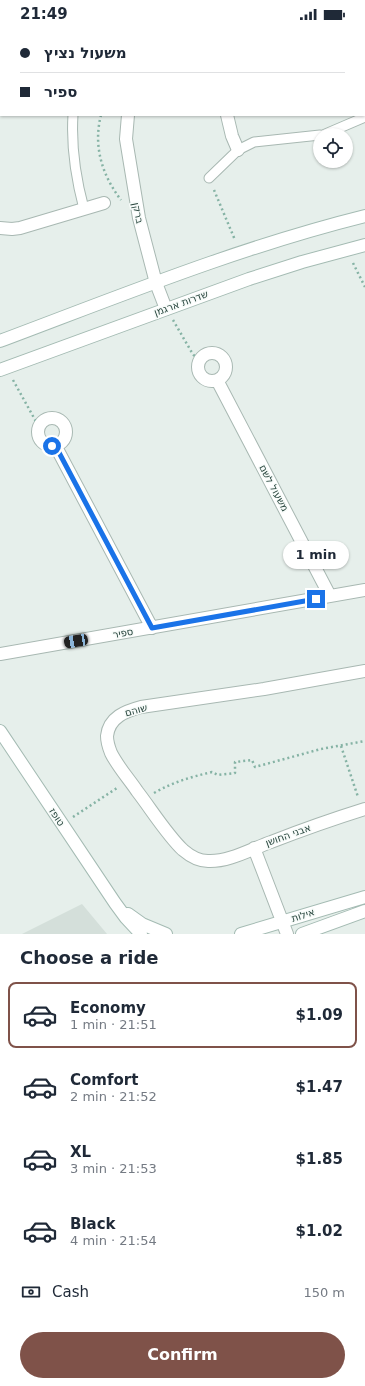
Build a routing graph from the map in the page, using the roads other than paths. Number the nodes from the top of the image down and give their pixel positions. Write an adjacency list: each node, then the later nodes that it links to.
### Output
1 (73, 116): 10 (lane)
2 (128, 116): 14 (street, ברקן)
3 (227, 116): 7 (street)
4 (365, 117): 5 (lane)
5 (338, 128)
6 (313, 136): 7 (lane)
7 (238, 150): 8 (lane)
8 (209, 178)
9 (104, 203): 10 (street)
10 (84, 209): 12 (street)
11 (365, 216): 14 (street)
12 (0, 228)
13 (365, 245): 15 (street, שדרות ארגמן)
14 (156, 283): 15 (street, ברקן); 16 (street)
15 (166, 309): 17 (street, שדרות ארגמן)
16 (0, 341)
17 (3, 369)
18 (217, 380): 18 (street); 21 (street, משעול לשם)
19 (55, 445): 19 (street); 22 (street)
20 (365, 590): 21 (street, ספיר)
21 (330, 596): 22 (street, ספיר)
22 (152, 628): 23 (street, ספיר)
23 (0, 654)
24 (365, 672): 27 (street, שוהם)
25 (0, 730): 29 (street, טופז)
26 (363, 809): 27 (street, אבני החושן)
27 (254, 848): 31 (street, אבני החושן)
28 (365, 897): 31 (street, אילות)
29 (115, 903): 32 (street); 33 (street)
30 (365, 911): 36 (street, אילות)
31 (282, 922): 34 (street, אילות); 35 (street, אבני החושן)
32 (141, 934)
33 (166, 934)
34 (241, 934)
35 (287, 934)
36 (302, 934)

